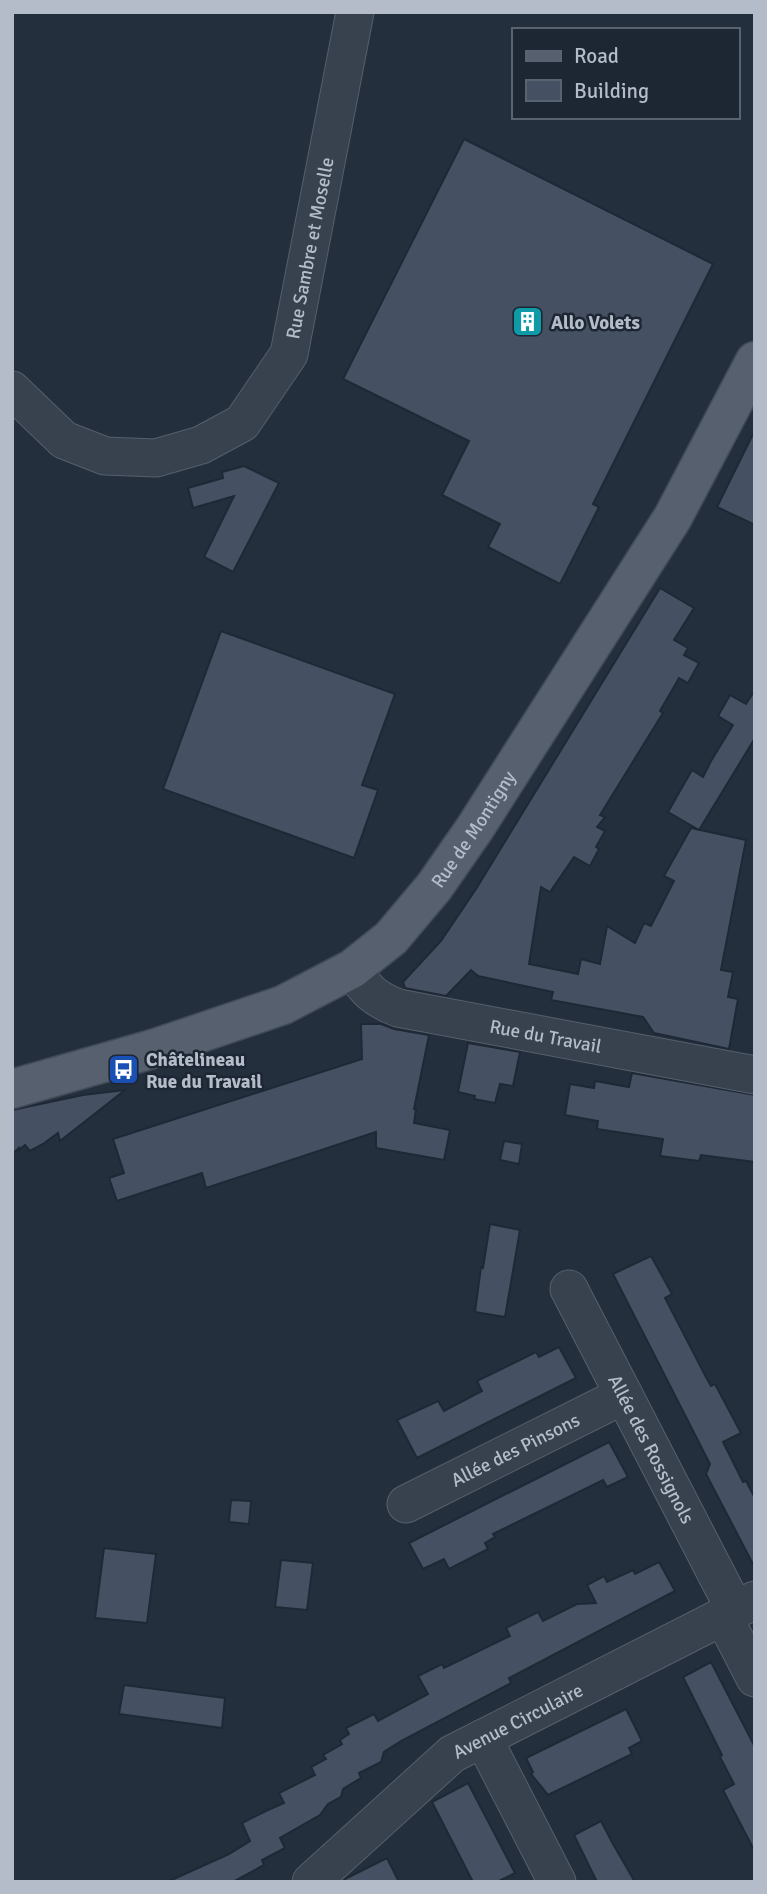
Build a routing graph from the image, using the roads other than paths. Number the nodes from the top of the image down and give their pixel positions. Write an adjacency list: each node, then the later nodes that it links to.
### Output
1 (355, 12): 3 (street, Rue Sambre et Moselle)
2 (755, 361): 4 (main road, Rue de Montigny)
3 (12, 390)
4 (352, 969): 5 (street, Rue du Travail); 6 (main road, Rue de Montigny)
5 (755, 1074)
6 (12, 1089)
7 (569, 1289): 8 (street, Allée des Rossignols)
8 (624, 1395): 9 (street, Allée des Pinsons); 10 (street, Allée des Rossignols)
9 (406, 1504)
10 (743, 1609): 11 (street, Allée des Rossignols); 12 (street, Avenue Circulaire)
11 (755, 1678)
12 (483, 1738): 13 (street, Avenue Circulaire); 14 (street)
13 (311, 1882)
14 (557, 1882)

